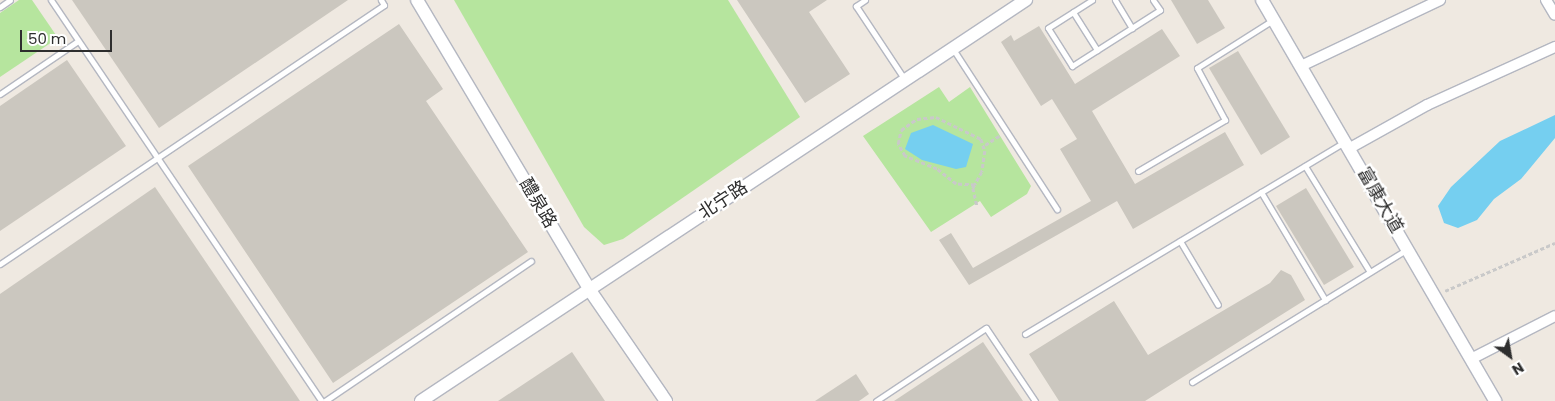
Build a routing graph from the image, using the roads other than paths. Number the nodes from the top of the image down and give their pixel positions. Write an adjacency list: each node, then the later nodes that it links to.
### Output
1 (10, 0): 13 (lane)
2 (51, 0): 18 (lane)
3 (381, 0): 26 (lane)
4 (418, 0): 36 (street, 醴泉路)
5 (865, 0): 23 (lane)
6 (1024, 0): 20 (street, 北宁路)
7 (1115, 0): 17 (lane)
8 (1153, 0): 17 (lane)
9 (1262, 0): 16 (street, 富康大道)
10 (1440, 0): 22 (street)
11 (1546, 0): 15 (street)
12 (1090, 1): 14 (lane)
13 (0, 7)
14 (1073, 12): 21 (lane); 21 (lane)
15 (1555, 15)
16 (1274, 20): 22 (street, 富康大道); 28 (lane)
17 (1132, 28): 21 (lane)
18 (78, 41): 24 (lane); 26 (lane)
19 (1555, 47): 25 (street)
20 (952, 48): 23 (street, 北宁路); 30 (lane)
21 (1097, 50)
22 (1302, 66): 25 (street, 富康大道)
23 (905, 80): 36 (street, 北宁路)
24 (0, 94)
25 (1348, 145): 27 (lane); 32 (street, 富康大道)
26 (157, 158): 34 (lane); 43 (lane)
27 (1305, 166): 29 (lane); 35 (lane)
28 (1138, 172)
29 (1261, 192): 31 (lane); 37 (lane)
30 (1057, 209)
31 (1180, 241): 38 (lane); 40 (lane)
32 (1408, 249): 35 (lane); 41 (street, 富康大道)
33 (531, 262): 44 (lane)
34 (0, 264)
35 (1370, 272): 37 (lane)
36 (589, 289): 45 (street, 北宁路); 46 (street, 醴泉路)
37 (1325, 300): 42 (lane)
38 (1218, 304)
39 (1555, 316): 41 (street)
40 (1025, 334)
41 (1471, 359): 49 (street, 富康大道)
42 (1192, 382)
43 (321, 401)
44 (325, 401)
45 (421, 401)
46 (666, 401)
47 (876, 401): 48 (lane)
48 (1035, 401)
49 (1495, 401)

